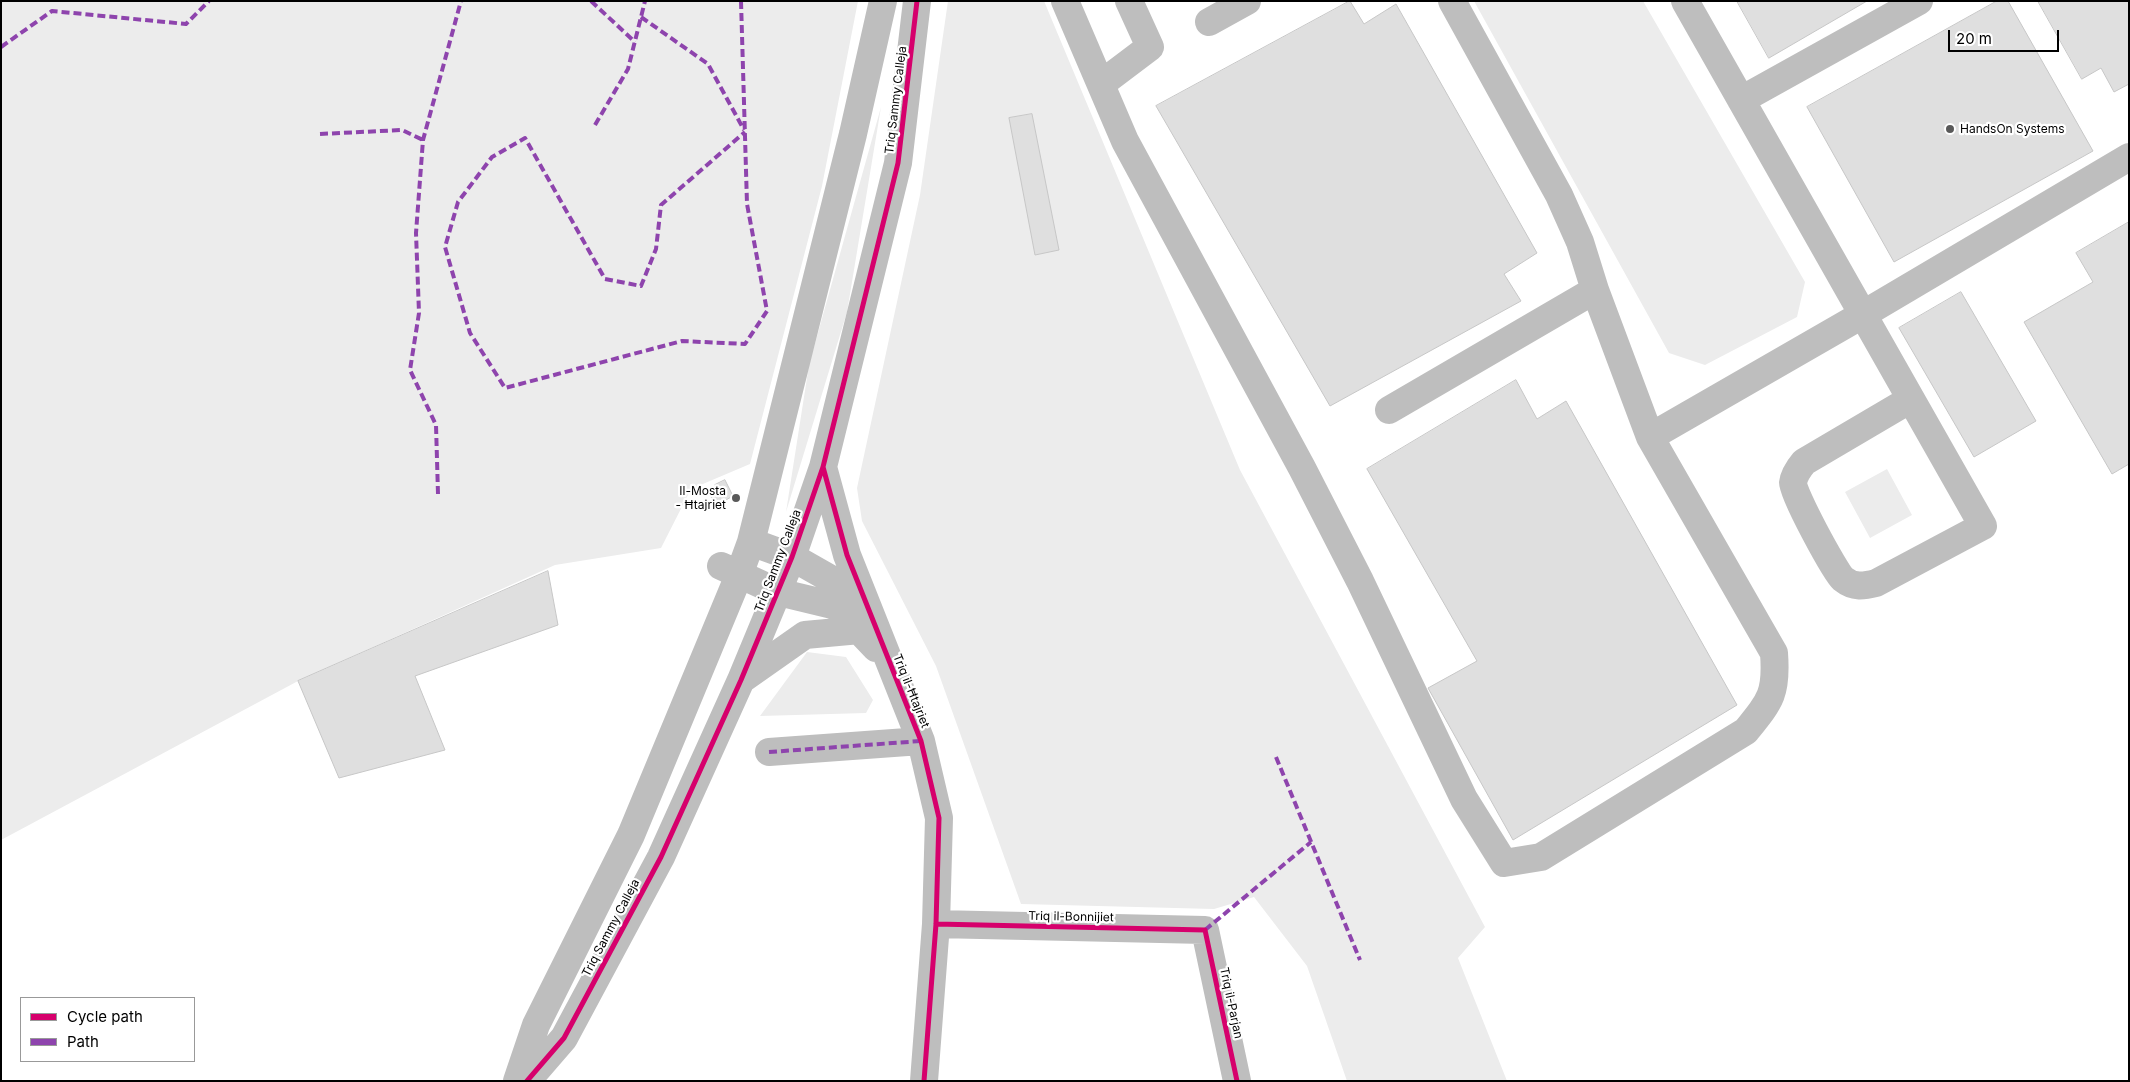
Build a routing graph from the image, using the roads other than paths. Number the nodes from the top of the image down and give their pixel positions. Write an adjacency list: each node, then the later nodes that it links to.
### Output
1 (883, 1): 19 (street, Triq Sammy Calleja)
2 (917, 1): 18 (street, Triq Sammy Calleja)
3 (1065, 1): 10 (street)
4 (1129, 1): 10 (street)
5 (1247, 1): 9 (street)
6 (1452, 1): 13 (street)
7 (1685, 1): 11 (street)
8 (1919, 1): 11 (street)
9 (1209, 22)
10 (1101, 84): 17 (street)
11 (1741, 100): 14 (street)
12 (2129, 157): 14 (street)
13 (1594, 290): 16 (street); 17 (street)
14 (1862, 314): 15 (street); 17 (street)
15 (1911, 399): 15 (street)
16 (1389, 410)
17 (1650, 436)
18 (823, 467): 20 (street, Triq Sammy Calleja); 23 (street, Triq il-Ħtajriet)
19 (751, 542): 20 (street, Triq il-Ħtajriet); 21 (street, Triq Sammy Calleja)
20 (792, 557): 22 (street, Triq Sammy Calleja); 23 (street, Triq il-Ħtajriet)
21 (730, 570): 22 (street, Triq il-Ħtajriet); 29 (street, Triq Sammy Calleja)
22 (778, 592): 23 (street, Triq il-Ħtajriet); 24 (street, Triq Sammy Calleja)
23 (864, 621): 24 (street); 25 (street, Triq il-Ħtajriet)
24 (741, 680): 30 (street, Triq Sammy Calleja)
25 (921, 741): 26 (street); 27 (street, Triq il-Ħtajriet)
26 (769, 752)
27 (936, 924): 28 (street, Triq il-Bonnijiet); 31 (street, Triq il-Ħtajriet)
28 (1205, 930): 32 (street, Triq il-Parjan)
29 (517, 1081)
30 (527, 1081)
31 (924, 1081)
32 (1237, 1081)

